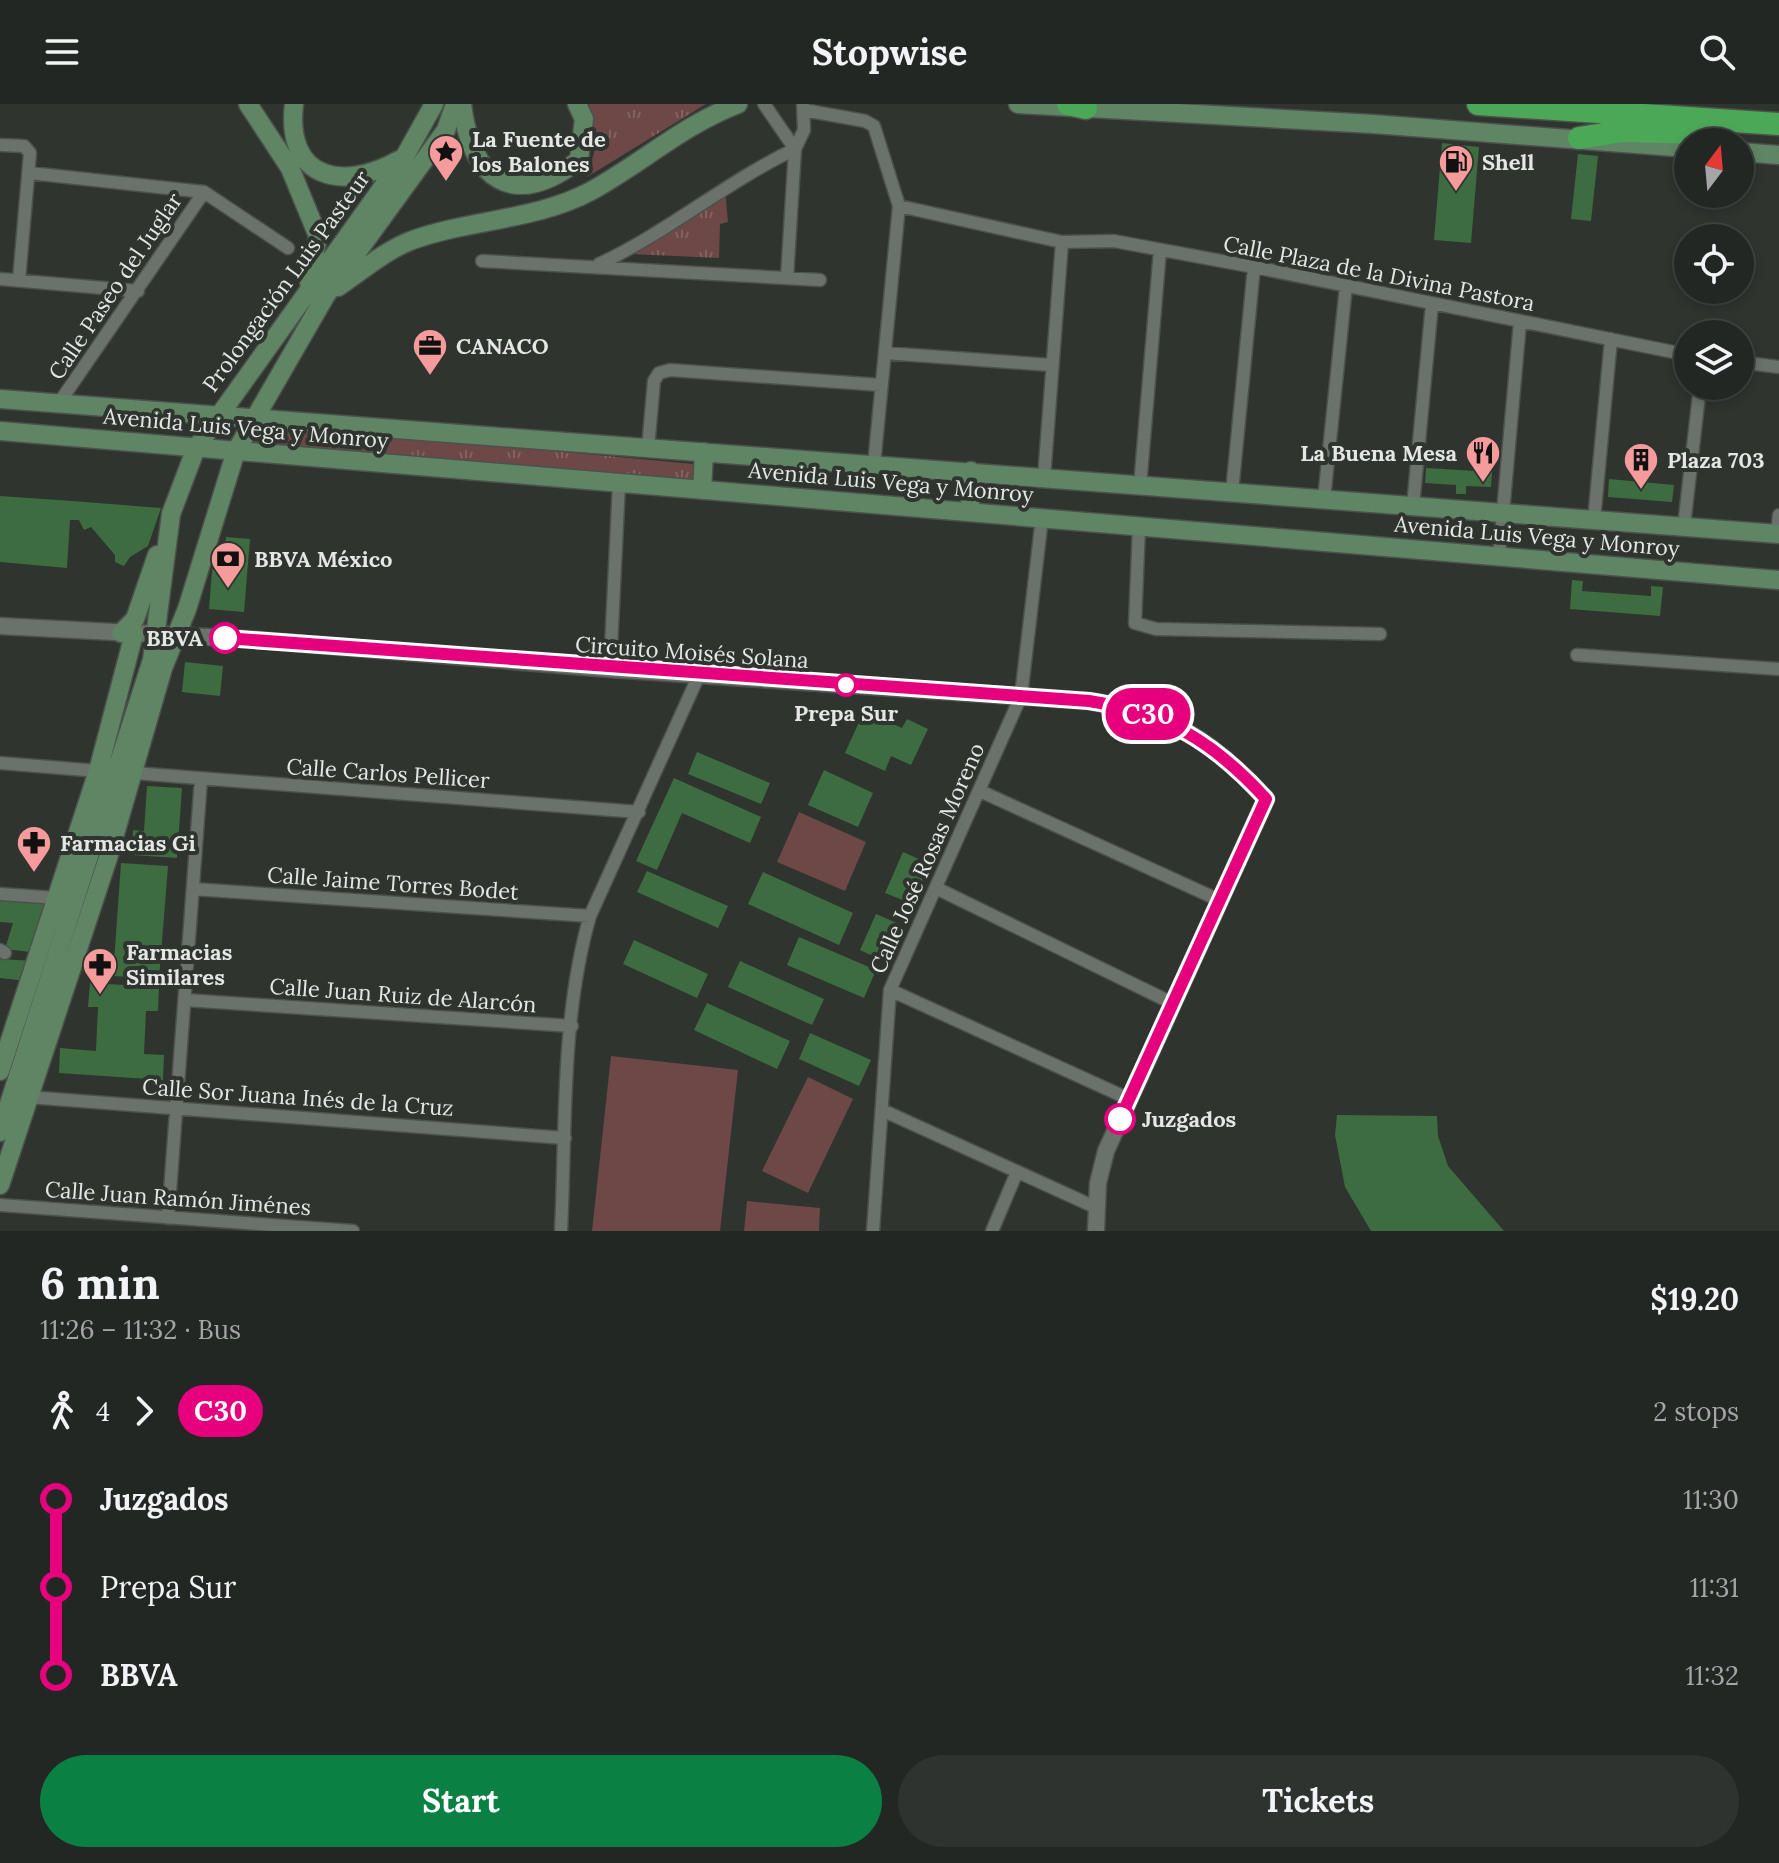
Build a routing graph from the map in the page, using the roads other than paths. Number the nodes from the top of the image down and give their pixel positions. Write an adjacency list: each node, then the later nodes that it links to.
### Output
1 (248, 104): 37 (main road)
2 (294, 104): 21 (main road)
3 (434, 104): 21 (main road, Prolongación Luis Pasteur)
4 (455, 104): 38 (main road, Prolongación Luis Pasteur)
5 (462, 104): 6 (main road)
6 (577, 104)
7 (738, 104): 38 (main road)
8 (764, 104): 18 (street)
9 (1018, 104): 11 (main road)
10 (1478, 104): 13 (highway)
11 (1077, 106): 15 (main road)
12 (803, 107): 18 (street); 24 (street)
13 (1779, 124)
14 (1779, 132): 15 (highway)
15 (1579, 138): 17 (main road)
16 (0, 145): 22 (street)
17 (1674, 147)
18 (795, 149): 29 (street); 31 (street)
19 (1754, 153): 20 (main road)
20 (1779, 155)
21 (405, 156): 37 (main road, Prolongación Luis Pasteur)
22 (30, 173): 23 (street); 33 (street)
23 (204, 192): 26 (street); 36 (street, Calle Paseo del Juglar)
24 (899, 206): 25 (street, Calle Plaza de la Divina Pastora); 43 (street)
25 (1062, 242): 27 (street, Calle Plaza de la Divina Pastora); 45 (street)
26 (288, 248)
27 (1160, 250): 30 (street, Calle Plaza de la Divina Pastora); 62 (street)
28 (482, 261): 29 (street)
29 (597, 265): 31 (street)
30 (1254, 267): 35 (street, Calle Plaza de la Divina Pastora); 64 (street)
31 (787, 278): 34 (street)
32 (0, 279): 33 (street)
33 (19, 280): 36 (street)
34 (820, 280)
35 (1346, 286): 39 (street, Calle Plaza de la Divina Pastora); 65 (street)
36 (138, 291): 50 (street, Calle Paseo del Juglar)
37 (306, 294): 51 (main road, Prolongación Luis Pasteur)
38 (326, 295): 52 (main road, Prolongación Luis Pasteur)
39 (1432, 304): 40 (street, Calle Plaza de la Divina Pastora); 66 (street)
40 (1520, 322): 41 (street, Calle Plaza de la Divina Pastora); 68 (street)
41 (1611, 339): 42 (street, Calle Plaza de la Divina Pastora); 71 (street)
42 (1674, 352)
43 (885, 353): 45 (street); 47 (street)
44 (1754, 364): 46 (street)
45 (1051, 365): 60 (street)
46 (1779, 367)
47 (881, 385): 55 (street); 58 (street)
48 (1698, 400): 72 (street)
49 (0, 402): 50 (main road, Avenida Luis Vega y Monroy); 53 (main road)
50 (59, 403): 51 (main road, Avenida Luis Vega y Monroy)
51 (219, 415): 52 (main road, Avenida Luis Vega y Monroy); 54 (main road, Prolongación Luis Pasteur)
52 (257, 418): 55 (main road, Avenida Luis Vega y Monroy); 56 (main road, Prolongación Luis Pasteur)
53 (1, 431): 54 (main road, Avenida Luis Vega y Monroy)
54 (196, 448): 56 (main road, Avenida Luis Vega y Monroy); 69 (main road, Prolongación Luis Pasteur)
55 (648, 448): 57 (main road, Avenida Luis Vega y Monroy)
56 (236, 451): 61 (main road, Avenida Luis Vega y Monroy); 80 (main road, Prolongación Luis Pasteur)
57 (704, 452): 58 (main road, Avenida Luis Vega y Monroy); 63 (main road)
58 (874, 465): 59 (main road, Avenida Luis Vega y Monroy)
59 (971, 471): 60 (main road, Avenida Luis Vega y Monroy); 67 (main road)
60 (1044, 478): 62 (main road, Avenida Luis Vega y Monroy)
61 (619, 483): 63 (main road, Avenida Luis Vega y Monroy); 82 (street)
62 (1140, 486): 64 (main road, Avenida Luis Vega y Monroy)
63 (702, 490): 67 (main road, Avenida Luis Vega y Monroy)
64 (1232, 492): 65 (main road, Avenida Luis Vega y Monroy)
65 (1324, 499): 66 (main road, Avenida Luis Vega y Monroy)
66 (1413, 506): 68 (main road, Avenida Luis Vega y Monroy)
67 (970, 512): 70 (main road, Avenida Luis Vega y Monroy)
68 (1501, 513): 71 (main road, Avenida Luis Vega y Monroy); 75 (street)
69 (171, 514): 78 (main road); 80 (main road, Prolongación Luis Pasteur)
70 (1042, 518): 73 (main road, Avenida Luis Vega y Monroy); 85 (street, Calle José Rosas Moreno)
71 (1594, 520): 72 (main road, Avenida Luis Vega y Monroy)
72 (1684, 526): 74 (main road, Avenida Luis Vega y Monroy)
73 (1139, 527): 75 (main road, Avenida Luis Vega y Monroy); 79 (street)
74 (1778, 528)
75 (1499, 557): 76 (main road, Avenida Luis Vega y Monroy)
76 (1779, 580)
77 (0, 626): 78 (street, Circuito Moisés Solana)
78 (127, 634): 80 (street, Circuito Moisés Solana); 87 (main road)
79 (1380, 634)
80 (166, 635): 82 (street, Circuito Moisés Solana); 88 (main road, Prolongación Luis Pasteur); 108 (main road, Prolongación Luis Pasteur)
81 (1577, 655): 83 (street)
82 (610, 669): 84 (street, Circuito Moisés Solana)
83 (1779, 669)
84 (699, 675): 85 (street, Circuito Moisés Solana); 91 (street)
85 (1021, 696): 90 (street, Calle José Rosas Moreno); 96 (street, Circuito Moisés Solana)
86 (0, 763): 87 (street)
87 (98, 771): 95 (main road)
88 (134, 773): 89 (street, Calle Carlos Pellicer); 104 (main road, Prolongación Luis Pasteur)
89 (201, 779): 91 (street, Calle Carlos Pellicer); 93 (street)
90 (980, 791): 92 (street, Calle José Rosas Moreno); 96 (street)
91 (639, 812): 97 (street)
92 (936, 888): 98 (street, Calle José Rosas Moreno); 100 (street)
93 (193, 889): 97 (street, Calle Jaime Torres Bodet); 99 (street)
94 (0, 894): 95 (street)
95 (57, 898): 102 (main road)
96 (1219, 900): 100 (street, Circuito Moisés Solana)
97 (590, 916): 101 (street)
98 (890, 990): 105 (street); 107 (street, Calle José Rosas Moreno)
99 (185, 1000): 101 (street, Calle Juan Ruiz de Alarcón); 106 (street)
100 (1172, 1003): 105 (street, Circuito Moisés Solana)
101 (572, 1026): 109 (street)
102 (7, 1028): 103 (main road)
103 (0, 1071)
104 (28, 1097): 106 (street, Calle Sor Juana Inés de la Cruz); 111 (main road, Prolongación Luis Pasteur)
105 (1129, 1099): 113 (street, Circuito Moisés Solana)
106 (176, 1108): 109 (street, Calle Sor Juana Inés de la Cruz); 114 (street)
107 (882, 1110): 110 (street); 118 (street, Calle José Rosas Moreno)
108 (0, 1132)
109 (565, 1138): 117 (street)
110 (1017, 1172): 113 (street); 119 (street)
111 (0, 1185)
112 (0, 1205): 114 (street, Calle Juan Ramón Jiménes)
113 (1097, 1208): 120 (street, Circuito Moisés Solana)
114 (168, 1218): 115 (street, Calle Juan Ramón Jiménes)
115 (230, 1226): 116 (street, Calle Juan Ramón Jiménes)
116 (353, 1231)
117 (561, 1231)
118 (873, 1231)
119 (992, 1231)
120 (1096, 1231)

